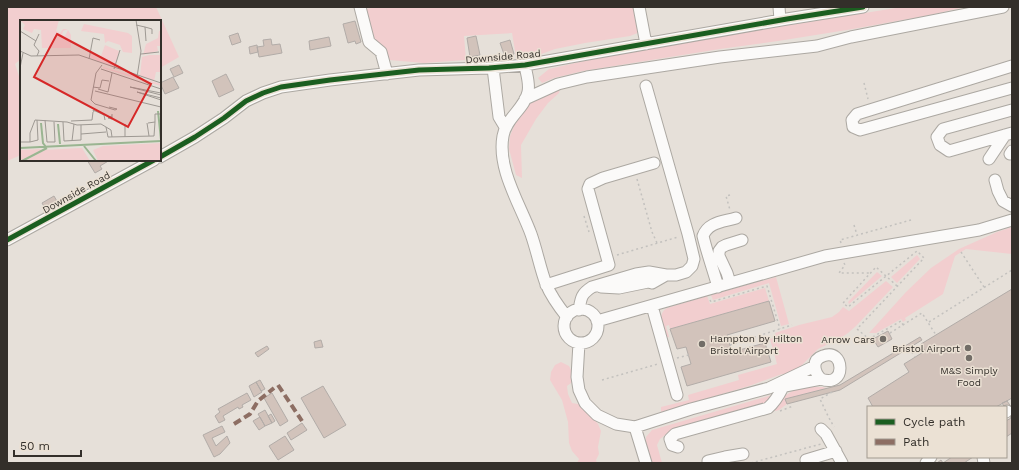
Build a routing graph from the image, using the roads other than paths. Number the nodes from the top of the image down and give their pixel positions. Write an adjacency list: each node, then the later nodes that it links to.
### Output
1 (360, 7): 11 (street)
2 (639, 7): 7 (street)
3 (779, 7): 6 (street)
4 (863, 7): 6 (street, Downside Road)
5 (1003, 7): 14 (street)
6 (780, 20): 7 (street, Downside Road)
7 (646, 44): 8 (street, Downside Road)
8 (524, 65): 10 (street, Downside Road); 14 (street)
9 (1012, 66): 13 (street)
10 (493, 68): 11 (street, Downside Road); 16 (street)
11 (387, 74): 19 (street, Downside Road)
12 (646, 86): 28 (street)
13 (1012, 88)
14 (525, 99): 16 (street)
15 (1012, 110): 17 (street)
16 (505, 127): 30 (street)
17 (1010, 135): 18 (street)
18 (1003, 155)
19 (161, 156)
20 (152, 161): 26 (street, Downside Road)
21 (654, 163): 30 (street)
22 (995, 180): 23 (street)
23 (1012, 206)
24 (736, 218): 32 (street)
25 (1012, 220): 29 (street)
26 (7, 240)
27 (742, 240): 29 (street)
28 (658, 277): 31 (street); 31 (street)
29 (730, 283): 32 (street)
30 (546, 285): 35 (street)
31 (592, 287): 34 (street)
32 (718, 287): 33 (street)
33 (652, 306): 36 (street); 42 (street)
34 (579, 310): 35 (street); 36 (street)
35 (567, 317): 37 (street)
36 (597, 321): 37 (street)
37 (579, 343): 43 (street)
38 (815, 366): 39 (street); 39 (street); 41 (street)
39 (821, 379): 40 (street)
40 (783, 387): 41 (street); 45 (street)
41 (769, 388): 43 (street)
42 (677, 395)
43 (635, 427): 49 (street)
44 (821, 429): 46 (street)
45 (678, 447)
46 (836, 451): 50 (street); 51 (street)
47 (743, 454): 48 (street)
48 (708, 461)
49 (646, 463)
50 (807, 463)
51 (842, 463)

